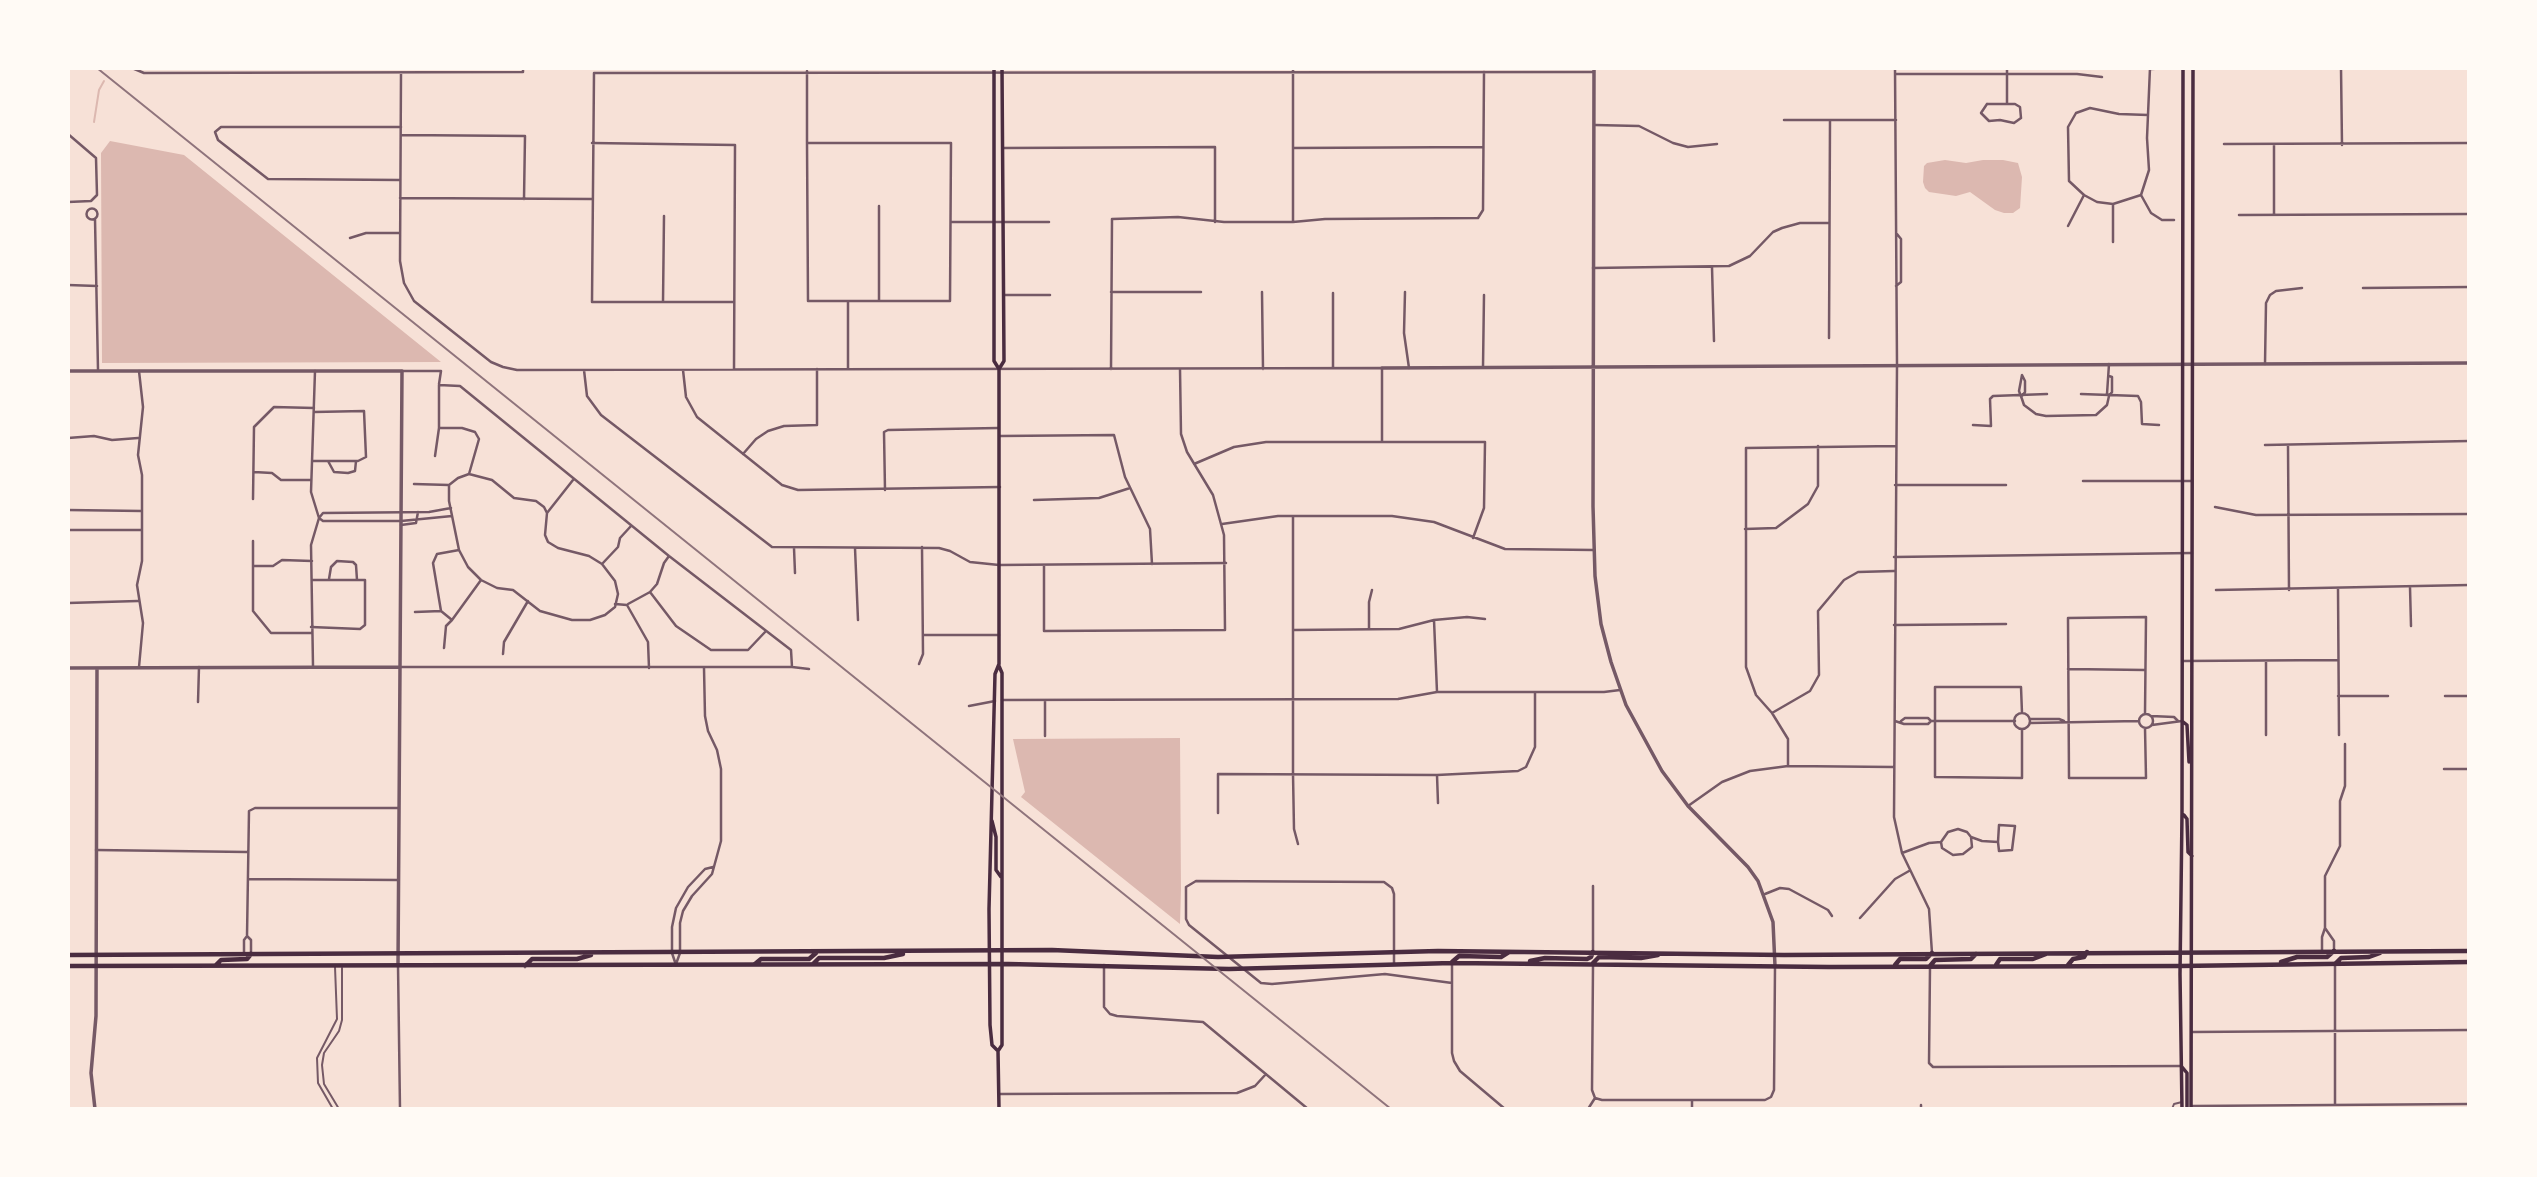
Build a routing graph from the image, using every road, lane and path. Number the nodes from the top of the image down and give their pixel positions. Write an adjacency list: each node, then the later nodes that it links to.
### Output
1 (132, 68): 12 (street)
2 (1895, 68): 26 (street)
3 (2007, 68): 27 (street)
4 (2077, 68): 28 (street)
5 (2168, 68): 11 (street)
6 (2183, 68): 103 (main road)
7 (2193, 68): 104 (main road)
8 (2297, 68): 9 (street)
9 (2341, 68): 10 (street); 45 (street)
10 (2350, 68)
11 (2150, 69): 31 (street)
12 (281, 70): 25 (street)
13 (523, 70): 25 (street)
14 (664, 70): 15 (street); 39 (street)
15 (736, 70): 23 (street)
16 (994, 70): 17 (street); 23 (street); 69 (main road)
17 (1002, 70): 18 (street); 47 (main road)
18 (1223, 70): 19 (street)
19 (1293, 70): 20 (street); 48 (street)
20 (1365, 70): 21 (street)
21 (1439, 70): 24 (street)
22 (1594, 70): 24 (street); 35 (street)
23 (807, 71): 40 (street)
24 (1484, 71): 46 (street)
25 (401, 73): 36 (street)
26 (1895, 74): 27 (street); 34 (street)
27 (2007, 74): 28 (street); 30 (street)
28 (2077, 74): 29 (street)
29 (2102, 76)
30 (2007, 104): 30 (street)
31 (2148, 115): 50 (street); 51 (street)
32 (1784, 120): 33 (street)
33 (1830, 120): 34 (street); 74 (street)
34 (1896, 120): 106 (street)
35 (1594, 125): 42 (street); 80 (street)
36 (401, 127): 38 (street); 49 (street)
37 (68, 134): 55 (street)
38 (401, 135): 49 (street); 53 (street)
39 (592, 143): 54 (street); 96 (street)
40 (807, 143): 68 (street); 97 (street)
41 (2469, 143): 45 (street)
42 (1717, 144)
43 (2224, 144): 44 (street)
44 (2274, 144): 45 (street); 65 (street)
45 (2342, 145)
46 (1483, 147): 48 (street); 73 (street)
47 (1003, 148): 70 (main road); 72 (street)
48 (1293, 148): 73 (street)
49 (401, 180): 52 (street)
50 (2084, 195): 58 (street); 75 (street)
51 (2141, 195): 58 (street); 67 (street)
52 (400, 198): 53 (street); 76 (street)
53 (524, 199): 54 (street)
54 (592, 199): 95 (street)
55 (91, 201): 57 (street); 60 (street)
56 (68, 202): 57 (street)
57 (83, 202): 61 (street)
58 (2113, 204): 78 (street)
59 (879, 206): 94 (street)
60 (95, 209): 61 (street); 66 (street)
61 (87, 213): 66 (street)
62 (2469, 214): 65 (street)
63 (2239, 215): 65 (street)
64 (664, 216): 95 (street)
65 (2274, 216)
66 (95, 219): 82 (street)
67 (2174, 219)
68 (951, 222): 69 (street); 94 (street)
69 (993, 222): 70 (street); 116 (main road)
70 (1004, 222): 71 (street); 91 (main road)
71 (1049, 222)
72 (1215, 222): 73 (street); 86 (street)
73 (1293, 222)
74 (1829, 223): 79 (street); 98 (street)
75 (2068, 226)
76 (400, 233): 77 (street); 121 (street)
77 (350, 238)
78 (2113, 242)
79 (1712, 267): 80 (street); 99 (street)
80 (1593, 268): 108 (street)
81 (68, 285): 82 (street)
82 (97, 286): 120 (street)
83 (2469, 287): 85 (street)
84 (2302, 288): 105 (street)
85 (2362, 288)
86 (1111, 292): 87 (street); 117 (street)
87 (1201, 292)
88 (1262, 292): 119 (street)
89 (1405, 292): 111 (street)
90 (1333, 293): 109 (street)
91 (1004, 295): 92 (street); 116 (main road)
92 (1050, 295)
93 (1483, 296): 107 (street)
94 (879, 301): 97 (street)
95 (663, 302): 96 (street)
96 (734, 302): 113 (street)
97 (849, 302): 115 (street)
98 (1829, 338)
99 (1714, 341)
100 (2469, 362): 105 (street)
101 (2022, 364): 102 (street); 106 (street); 129 (street)
102 (2109, 364): 103 (street); 130 (street)
103 (2184, 364): 104 (street); 156 (main road)
104 (2193, 364): 105 (street); 157 (main road)
105 (2265, 364)
106 (1896, 365): 108 (street); 143 (street)
107 (1483, 367): 108 (street); 111 (street)
108 (1592, 367): 192 (street)
109 (1333, 368): 110 (street); 119 (street)
110 (1382, 368): 111 (street); 140 (street)
111 (1409, 368)
112 (683, 369): 113 (street); 121 (street); 145 (street)
113 (734, 369): 114 (street)
114 (817, 369): 115 (street); 145 (street)
115 (848, 369): 116 (street)
116 (999, 369): 117 (street); 135 (main road)
117 (1111, 369): 118 (street)
118 (1180, 369): 119 (street); 150 (street)
119 (1263, 369)
120 (98, 370): 122 (street); 123 (street)
121 (584, 370): 189 (street)
122 (68, 371)
123 (139, 371): 124 (street); 138 (street)
124 (315, 371): 125 (street); 131 (street)
125 (402, 371): 126 (street); 172 (street)
126 (439, 385): 134 (street); 153 (street)
127 (2047, 394): 129 (street)
128 (2081, 394): 130 (street)
129 (2022, 396): 130 (street); 132 (street)
130 (2109, 396): 133 (street)
131 (314, 410): 147 (street); 149 (street); 151 (street)
132 (1973, 425)
133 (2159, 425)
134 (439, 428): 146 (street); 152 (street)
135 (999, 428): 136 (main road); 164 (street)
136 (1000, 436): 162 (main road); 163 (street)
137 (68, 438): 138 (street)
138 (138, 438): 170 (street)
139 (2469, 441): 144 (street)
140 (1382, 442): 150 (street); 186 (street)
141 (2265, 445): 144 (street)
142 (1818, 446): 143 (street); 183 (street); 183 (street)
143 (1896, 446): 160 (street)
144 (2288, 446): 175 (street)
145 (743, 455): 164 (street)
146 (435, 456)
147 (313, 461): 148 (street); 154 (street)
148 (328, 461): 149 (street); 149 (street)
149 (356, 461)
150 (1194, 464): 181 (street)
151 (253, 472): 154 (street); 165 (street)
152 (469, 474): 159 (street); 173 (street)
153 (574, 479): 173 (street); 182 (street)
154 (311, 480): 178 (street)
155 (2083, 481): 156 (street)
156 (2183, 481): 157 (street); 194 (main road)
157 (2192, 481): 193 (main road)
158 (414, 484): 159 (street)
159 (449, 485): 168 (street)
160 (1895, 485): 161 (street); 196 (street)
161 (2006, 485)
162 (1000, 487): 164 (street); 202 (main road)
163 (1130, 488): 166 (street); 201 (street)
164 (885, 489)
165 (253, 499)
166 (1034, 500)
167 (2215, 507): 175 (street)
168 (450, 508): 171 (street); 176 (street)
169 (68, 510): 170 (street)
170 (142, 510): 185 (street)
171 (418, 512): 172 (street); 179 (street)
172 (401, 513): 178 (street); 180 (street)
173 (547, 513): 199 (street)
174 (2469, 514): 175 (street)
175 (2288, 515): 215 (street)
176 (452, 516): 179 (street); 191 (street)
177 (1293, 516): 181 (street); 186 (street); 233 (street)
178 (319, 518): 180 (street); 197 (street)
179 (418, 519): 180 (street)
180 (401, 523): 249 (street)
181 (1222, 524): 198 (street)
182 (632, 525): 195 (street); 199 (street)
183 (1745, 529): 271 (street)
184 (68, 530): 185 (street)
185 (142, 530): 217 (street)
186 (1473, 538): 192 (street)
187 (253, 541): 203 (street)
188 (922, 547): 190 (street); 202 (street); 236 (street)
189 (794, 548): 190 (street); 205 (street)
190 (855, 548): 226 (street)
191 (459, 550): 209 (street); 222 (street)
192 (1594, 550): 258 (street)
193 (2192, 553): 194 (street); 243 (main road)
194 (2183, 554): 196 (street); 242 (main road)
195 (669, 556): 216 (street); 234 (street)
196 (1894, 557): 204 (street)
197 (312, 561): 203 (street); 206 (street)
198 (1226, 563): 200 (street); 201 (street)
199 (602, 564): 220 (street)
200 (1044, 564): 201 (street); 202 (street)
201 (1152, 564)
202 (999, 565): 237 (main road)
203 (253, 566): 235 (street)
204 (1894, 570): 229 (street); 271 (street)
205 (795, 573)
206 (312, 580): 207 (street); 231 (street)
207 (328, 580): 208 (street); 208 (street)
208 (357, 580): 231 (street)
209 (481, 580): 218 (street); 225 (street)
210 (2469, 585): 212 (street)
211 (2338, 586): 212 (street); 215 (street); 241 (street)
212 (2410, 586): 230 (street)
213 (1372, 590): 232 (street)
214 (2216, 590): 215 (street)
215 (2289, 590)
216 (650, 592): 221 (street); 234 (street)
217 (140, 601): 219 (street); 246 (street)
218 (528, 601): 220 (street); 239 (street)
219 (68, 603)
220 (615, 604): 221 (street)
221 (627, 605): 253 (street)
222 (442, 611): 223 (street); 225 (street)
223 (415, 612)
224 (1485, 619): 227 (street)
225 (452, 620): 238 (street)
226 (858, 620)
227 (1434, 620): 232 (street); 260 (street)
228 (2006, 624): 229 (street)
229 (1894, 625): 277 (street)
230 (2410, 626)
231 (311, 627): 235 (street)
232 (1369, 629): 233 (street)
233 (1293, 630): 266 (street)
234 (766, 631): 250 (street)
235 (311, 633): 248 (street)
236 (923, 635): 237 (street); 244 (street)
237 (999, 635): 245 (main road)
238 (444, 648)
239 (503, 654)
240 (2266, 660): 241 (street); 243 (street); 290 (street)
241 (2338, 660): 261 (street)
242 (2183, 661): 243 (street); 284 (main road)
243 (2192, 661): 298 (main road)
244 (919, 664)
245 (999, 664): 265 (main road); 267 (main road)
246 (139, 667): 247 (street); 252 (street)
247 (199, 667): 248 (street); 269 (street)
248 (313, 667): 249 (street)
249 (399, 667): 253 (street); 303 (street)
250 (792, 667): 254 (street); 255 (street)
251 (68, 668): 252 (street)
252 (97, 668): 313 (street)
253 (649, 668): 254 (street)
254 (704, 668): 317 (street)
255 (809, 668)
256 (2068, 669): 257 (street); 257 (street); 282 (street)
257 (2145, 670): 273 (street)
258 (1620, 690): 259 (street); 302 (street)
259 (1535, 691): 260 (street); 300 (street)
260 (1437, 692): 266 (street)
261 (2338, 696): 262 (street); 291 (street)
262 (2388, 696)
263 (2445, 696): 264 (street)
264 (2469, 696)
265 (1002, 700): 268 (street); 319 (main road)
266 (1293, 700): 268 (street); 299 (street)
267 (995, 701): 270 (street); 306 (main road)
268 (1045, 701): 292 (street)
269 (198, 702)
270 (969, 706)
271 (1772, 713): 294 (street)
272 (2022, 713): 279 (street); 280 (street); 281 (street)
273 (2145, 713): 274 (street); 283 (street)
274 (2151, 716): 275 (street); 287 (street)
275 (2169, 717): 284 (street); 285 (street)
276 (1917, 718): 278 (street); 279 (street); 286 (street)
277 (1895, 721): 278 (street); 295 (street)
278 (1901, 721): 286 (street)
279 (1933, 721): 280 (street); 286 (street); 289 (street)
280 (2015, 721): 289 (street)
281 (2030, 721): 282 (street); 289 (street)
282 (2069, 721): 283 (street); 288 (street)
283 (2138, 721): 288 (street)
284 (2180, 721): 285 (street); 298 (main road); 305 (main road)
285 (2169, 723): 287 (street)
286 (1917, 724)
287 (2152, 725): 288 (street)
288 (2146, 728)
289 (2022, 729)
290 (2266, 735)
291 (2339, 735)
292 (1045, 736)
293 (2345, 744): 326 (street)
294 (1788, 765): 295 (street); 302 (street)
295 (1893, 766): 315 (street)
296 (2444, 769): 297 (street)
297 (2469, 769)
298 (2191, 771): 316 (main road)
299 (1293, 774): 300 (street); 304 (street); 311 (street)
300 (1437, 775): 301 (street)
301 (1438, 803)
302 (1688, 806): 323 (street)
303 (398, 808): 314 (street); 321 (street)
304 (1218, 813)
305 (2182, 814): 316 (main road); 339 (main road)
306 (991, 816): 319 (main road); 329 (main road)
307 (1971, 837): 308 (street); 309 (street); 312 (street)
308 (1982, 841): 310 (street); 312 (street)
309 (1941, 842): 312 (street); 315 (street)
310 (1998, 842): 310 (street)
311 (1298, 844)
312 (1972, 847)
313 (96, 850): 314 (street); 353 (street)
314 (248, 852): 320 (street)
315 (1902, 853): 318 (street)
316 (2192, 856): 340 (main road)
317 (713, 867): 342 (street); 343 (street)
318 (1909, 871): 325 (street); 346 (street)
319 (1001, 877): 330 (main road)
320 (248, 879): 321 (street); 327 (street)
321 (398, 880): 350 (street)
322 (1593, 886): 337 (street)
323 (1765, 894): 324 (street); 354 (street)
324 (1832, 916)
325 (1860, 918)
326 (2325, 928): 332 (street); 333 (street)
327 (247, 936): 348 (street); 349 (street)
328 (918, 951): 329 (main road); 344 (main road); 359 (main road)
329 (989, 951): 330 (main road); 360 (main road)
330 (1001, 951): 336 (main road); 361 (main road)
331 (1510, 951): 336 (main road); 337 (main road); 356 (main road)
332 (2322, 951): 333 (main road); 340 (main road)
333 (2334, 951): 334 (main road); 364 (main road)
334 (2384, 951): 335 (main road); 365 (main road)
335 (2469, 951)
336 (1394, 952): 362 (street); 380 (street)
337 (1593, 952): 345 (main road); 357 (main road)
338 (2087, 952): 339 (main road); 347 (main road); 372 (main road)
339 (2181, 952): 340 (main road); 378 (main road)
340 (2191, 952): 379 (main road)
341 (600, 953): 342 (main road); 350 (main road); 376 (main road)
342 (672, 953): 343 (main road); 368 (street)
343 (680, 953): 344 (main road); 368 (street)
344 (816, 953): 358 (main road)
345 (1669, 953): 354 (main road); 363 (main road)
346 (1932, 953): 351 (main road); 354 (main road); 370 (main road)
347 (2050, 953): 351 (main road); 371 (main road)
348 (244, 954): 349 (main road); 353 (main road)
349 (251, 954): 350 (main road); 366 (main road)
350 (398, 954): 367 (street)
351 (1977, 954): 377 (main road)
352 (68, 955): 353 (main road)
353 (96, 955): 374 (street)
354 (1775, 960): 363 (main road); 370 (main road); 389 (street)
355 (2469, 962): 365 (main road)
356 (1452, 963): 357 (main road); 362 (main road); 380 (street)
357 (1519, 963): 363 (main road)
358 (754, 964): 359 (main road); 368 (main road)
359 (813, 964): 360 (main road)
360 (989, 964): 361 (main road); 384 (main road)
361 (1001, 964): 369 (main road); 384 (main road)
362 (1394, 964): 369 (main road)
363 (1593, 964): 388 (street)
364 (2273, 964): 365 (main road); 379 (main road)
365 (2335, 964): 383 (street)
366 (215, 965): 374 (main road); 375 (main road)
367 (398, 965): 375 (main road); 376 (main road); 397 (street)
368 (676, 965): 376 (main road)
369 (1104, 965): 386 (street)
370 (1895, 965): 377 (main road)
371 (1996, 965): 372 (main road); 377 (main road)
372 (2067, 965): 378 (main road)
373 (68, 966): 374 (main road)
374 (96, 966): 394 (street)
375 (339, 966): 395 (lane); 396 (lane)
376 (525, 966)
377 (1930, 966): 385 (street)
378 (2180, 966): 379 (main road); 385 (main road)
379 (2191, 966): 382 (main road)
380 (1452, 983): 400 (street)
381 (2469, 1030): 383 (street)
382 (2191, 1032): 383 (street); 393 (main road)
383 (2335, 1032): 392 (street)
384 (998, 1051): 387 (main road)
385 (2182, 1066): 390 (main road); 393 (main road)
386 (1266, 1074): 387 (street); 399 (street)
387 (999, 1094): 398 (main road)
388 (1595, 1098): 389 (street); 401 (street)
389 (1692, 1100): 402 (street)
390 (2182, 1102): 393 (main road); 403 (lane)
391 (2469, 1104): 392 (street)
392 (2335, 1107): 393 (street)
393 (2188, 1108)
394 (95, 1109)
395 (333, 1109)
396 (339, 1109)
397 (400, 1109)
398 (999, 1109)
399 (1308, 1109)
400 (1505, 1109)
401 (1588, 1109)
402 (1692, 1109)
403 (2172, 1109)

